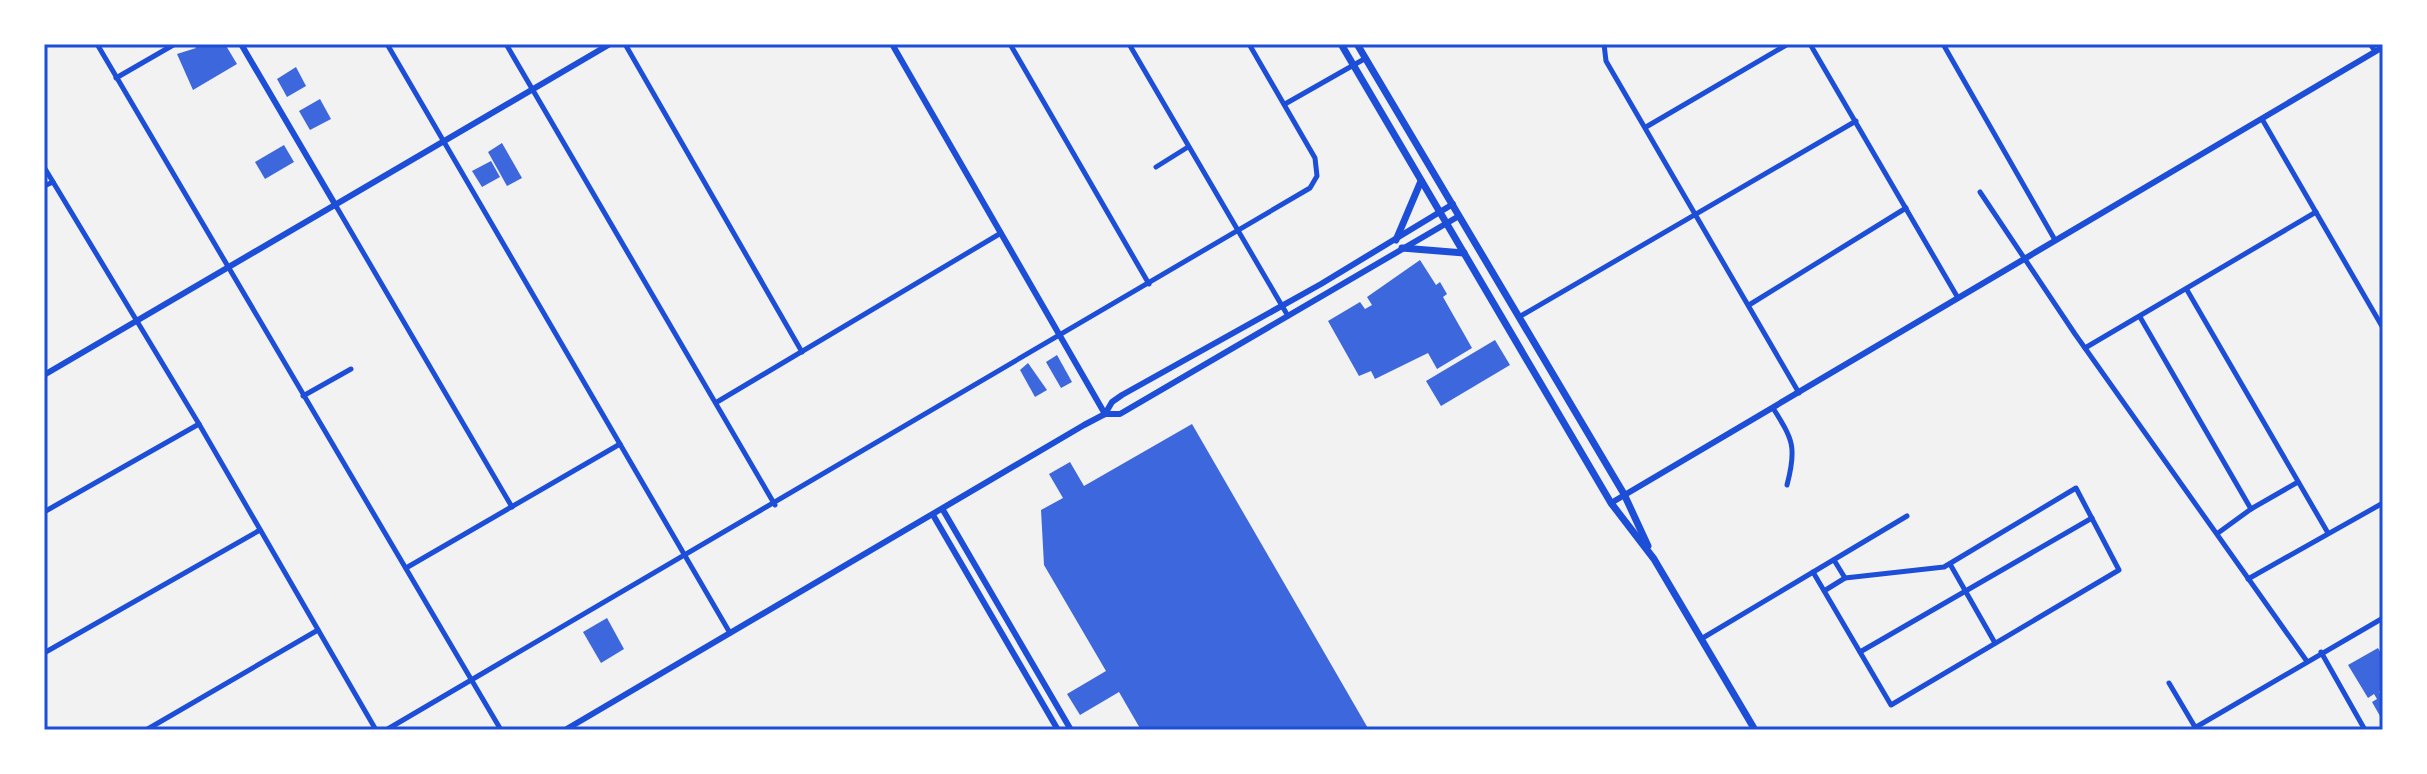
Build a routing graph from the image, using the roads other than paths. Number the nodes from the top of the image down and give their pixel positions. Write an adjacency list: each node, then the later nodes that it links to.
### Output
1 (97, 44): 23 (street)
2 (175, 44): 23 (street)
3 (241, 44): 38 (main road)
4 (387, 44): 29 (street)
5 (506, 44): 24 (street)
6 (610, 44): 24 (main road)
7 (625, 44): 67 (street)
8 (892, 44): 46 (main road)
9 (1010, 44): 55 (street)
10 (1129, 44): 30 (street)
11 (1249, 44): 25 (street)
12 (1341, 44): 22 (main road)
13 (1357, 44): 21 (main road)
14 (1604, 44): 28 (street)
15 (1788, 44): 28 (street)
16 (1810, 44): 27 (street)
17 (1943, 44): 48 (street)
18 (2370, 44): 20 (street)
19 (2383, 47): 20 (main road)
20 (2375, 51): 26 (main road)
21 (1366, 58): 22 (street); 37 (main road)
22 (1353, 65): 25 (street); 33 (main road)
23 (116, 78): 54 (street)
24 (533, 89): 29 (main road); 72 (street)
25 (1285, 104): 45 (street)
26 (2262, 119): 41 (street); 48 (main road)
27 (1856, 121): 39 (street); 40 (street)
28 (1646, 127): 40 (street)
29 (444, 142): 38 (main road); 76 (street)
30 (1188, 147): 32 (street); 45 (street)
31 (44, 167): 34 (street)
32 (1156, 167)
33 (1421, 181): 42 (main road); 47 (main road)
34 (53, 182): 35 (street); 63 (street)
35 (44, 186)
36 (1980, 192): 52 (street)
37 (1453, 204): 42 (main road); 43 (main road)
38 (336, 206): 54 (main road); 83 (street)
39 (1906, 208): 57 (street); 59 (street)
40 (1696, 212): 59 (street); 61 (street)
41 (2316, 212): 56 (street); 64 (street)
42 (1440, 213): 44 (main road); 47 (main road)
43 (1459, 216): 44 (main road); 61 (main road)
44 (1446, 223): 49 (main road); 50 (main road)
45 (1238, 230): 55 (street); 58 (street)
46 (1002, 232): 65 (main road); 67 (street)
47 (1396, 240): 51 (main road)
48 (2055, 240): 52 (main road)
49 (1402, 248): 50 (main road); 53 (main road)
50 (1464, 253): 80 (main road)
51 (1371, 254): 53 (main road); 58 (main road)
52 (2024, 259): 57 (main road); 66 (street)
53 (1377, 263): 60 (main road)
54 (228, 269): 63 (main road); 71 (street)
55 (1149, 284): 65 (street)
56 (2187, 290): 62 (street); 77 (street)
57 (1958, 298): 70 (main road)
58 (1282, 305): 60 (street); 74 (main road)
59 (1749, 305): 70 (street)
60 (1288, 316): 74 (main road)
61 (1519, 317): 79 (main road)
62 (2140, 317): 66 (street); 84 (street)
63 (138, 320): 69 (main road); 75 (street)
64 (2383, 328)
65 (1063, 336): 74 (main road); 82 (street)
66 (2085, 348): 91 (street)
67 (802, 352): 72 (street)
68 (351, 369): 71 (street)
69 (44, 375)
70 (1799, 393): 73 (main road)
71 (303, 396): 97 (street)
72 (717, 402): 82 (street)
73 (1773, 408): 78 (street); 79 (main road)
74 (1105, 414): 85 (main road)
75 (199, 424): 86 (street); 90 (street)
76 (620, 444): 83 (street); 93 (street)
77 (2298, 482): 84 (street); 92 (street)
78 (1787, 485)
79 (1624, 494): 80 (main road); 94 (main road)
80 (1611, 503): 94 (main road)
81 (2383, 503): 92 (street)
82 (775, 505): 93 (street)
83 (512, 507): 97 (street)
84 (2251, 509): 91 (street)
85 (943, 510): 87 (main road); 121 (main road)
86 (44, 512)
87 (933, 515): 105 (main road); 120 (main road)
88 (1907, 516): 95 (street)
89 (2092, 518): 96 (street); 102 (street); 107 (street)
90 (260, 530): 104 (street); 110 (street)
91 (2218, 533): 100 (street)
92 (2328, 533): 100 (street)
93 (685, 556): 105 (street); 112 (street)
94 (1654, 559): 106 (main road)
95 (1834, 560): 98 (street); 99 (street)
96 (1950, 564): 99 (street); 102 (street)
97 (406, 568): 112 (street)
98 (1813, 572): 101 (street); 106 (street)
99 (1845, 578): 101 (street)
100 (2248, 579): 111 (street)
101 (1824, 591): 108 (street)
102 (1966, 591): 107 (street); 108 (street)
103 (2383, 618): 109 (street)
104 (318, 630): 115 (street); 116 (street)
105 (730, 633): 119 (main road)
106 (1701, 639): 122 (main road)
107 (1996, 643): 108 (street)
108 (1860, 652)
109 (2321, 652): 111 (street); 123 (street)
110 (44, 653)
111 (2306, 660): 114 (street)
112 (472, 680): 117 (street); 118 (street)
113 (2169, 683): 114 (street)
114 (2193, 729)
115 (146, 730)
116 (376, 730)
117 (386, 730)
118 (501, 730)
119 (565, 730)
120 (1058, 730)
121 (1071, 730)
122 (1755, 730)
123 (2365, 730)

